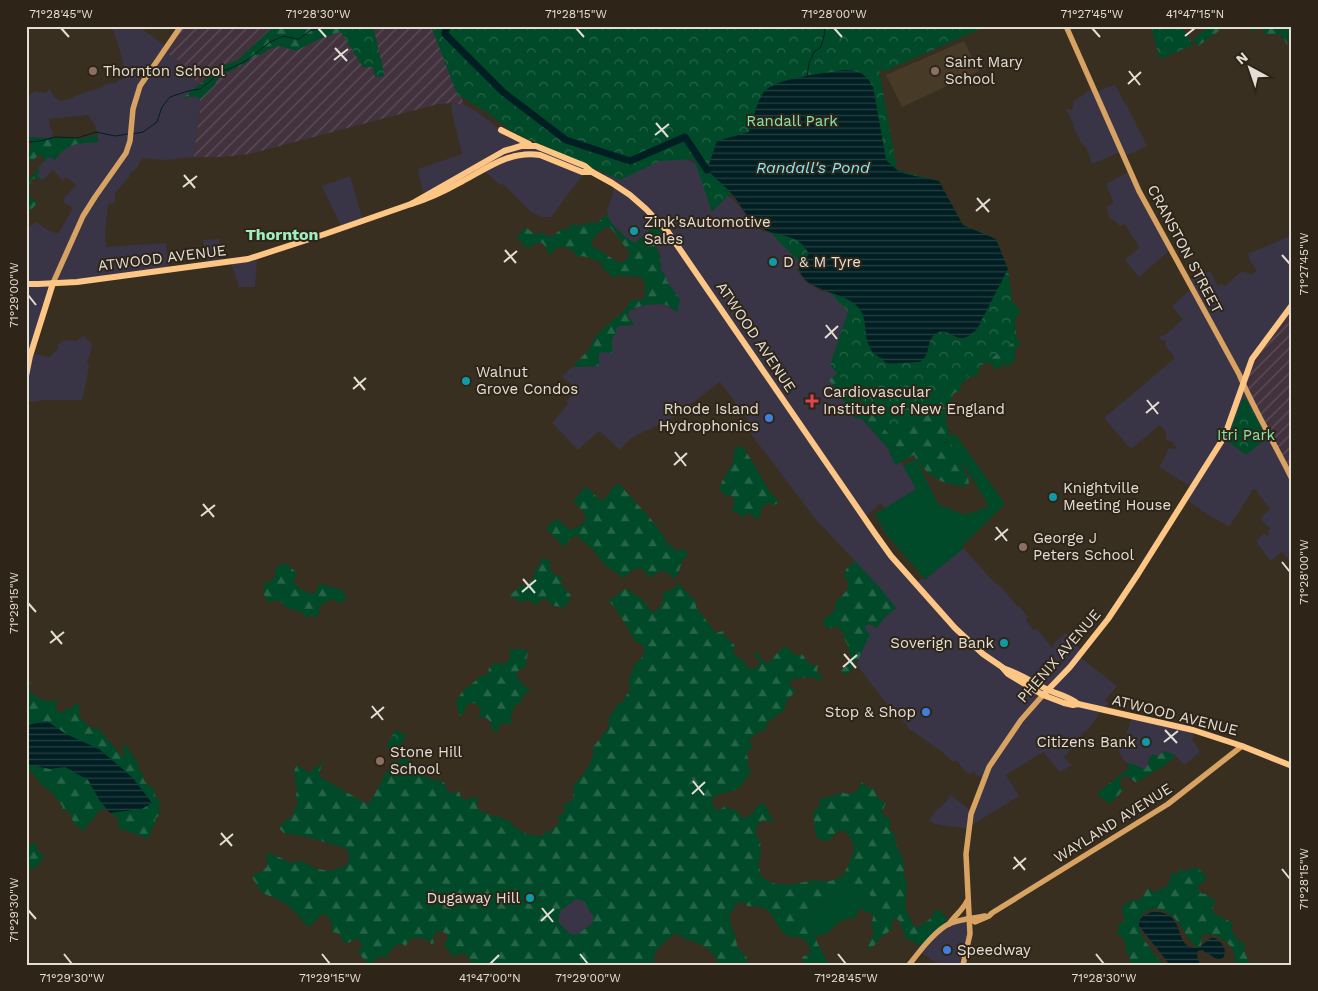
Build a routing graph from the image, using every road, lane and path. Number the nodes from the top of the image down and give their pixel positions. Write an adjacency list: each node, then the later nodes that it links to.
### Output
1 (181, 26): 7 (main road)
2 (1066, 26): 11 (main road, CRANSTON STREET)
3 (536, 146): 4 (main road, ATWOOD AVENUE); 4 (main road); 5 (main road, ATWOOD AVENUE)
4 (504, 151): 6 (main road, ATWOOD AVENUE)
5 (592, 172): 6 (main road, ATWOOD AVENUE); 13 (main road, ATWOOD AVENUE)
6 (411, 204): 7 (main road, ATWOOD AVENUE)
7 (54, 283): 8 (main road, ATWOOD AVENUE); 10 (main road)
8 (26, 284)
9 (1292, 305): 11 (main road, PHENIX AVENUE)
10 (26, 376)
11 (1243, 385): 12 (main road, CRANSTON STREET); 13 (main road, PHENIX AVENUE)
12 (1292, 479)
13 (1046, 693): 14 (main road, ATWOOD AVENUE); 16 (main road, PHENIX AVENUE)
14 (1242, 746): 15 (main road, ATWOOD AVENUE); 17 (main road, WAYLAND AVENUE)
15 (1292, 766)
16 (968, 899): 17 (main road, PHENIX AVENUE); 18 (main road)
17 (970, 919): 18 (main road, WAYLAND AVENUE); 20 (main road, PHENIX AVENUE)
18 (949, 924): 19 (main road)
19 (909, 965)
20 (963, 965)

